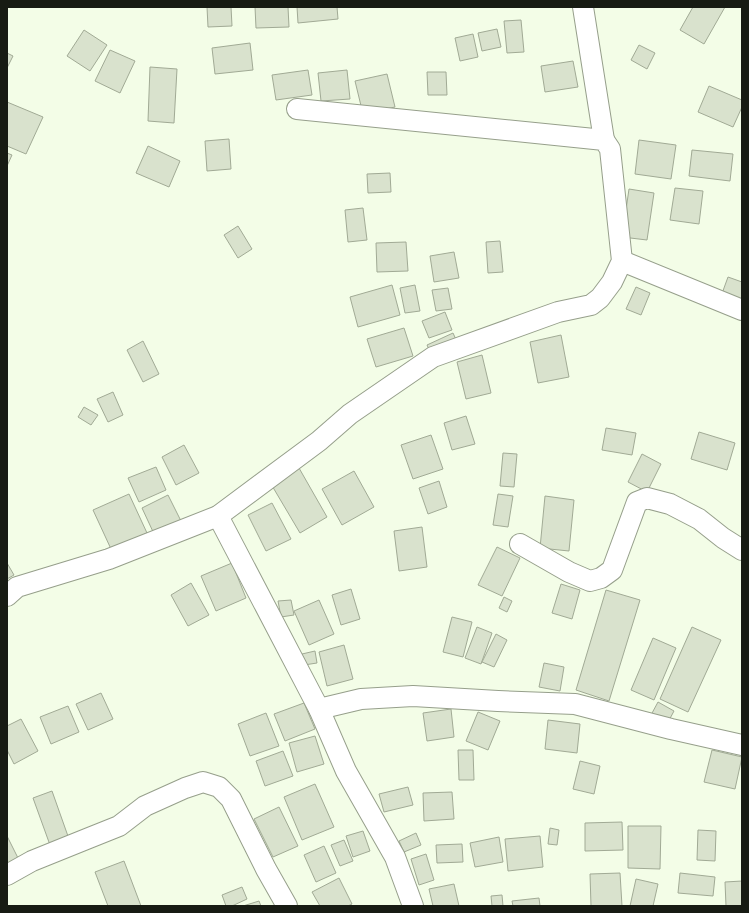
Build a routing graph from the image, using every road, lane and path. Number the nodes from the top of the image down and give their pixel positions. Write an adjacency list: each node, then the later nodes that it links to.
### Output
1 (583, 7): 3 (street)
2 (297, 109): 3 (street)
3 (604, 140): 4 (street)
4 (622, 261): 5 (street); 6 (street)
5 (742, 310)
6 (218, 516): 9 (street); 10 (street)
7 (520, 544): 8 (street)
8 (742, 550)
9 (7, 596)
10 (319, 709): 11 (street); 14 (street)
11 (742, 745)
12 (7, 874): 13 (street)
13 (287, 906)
14 (413, 906)

